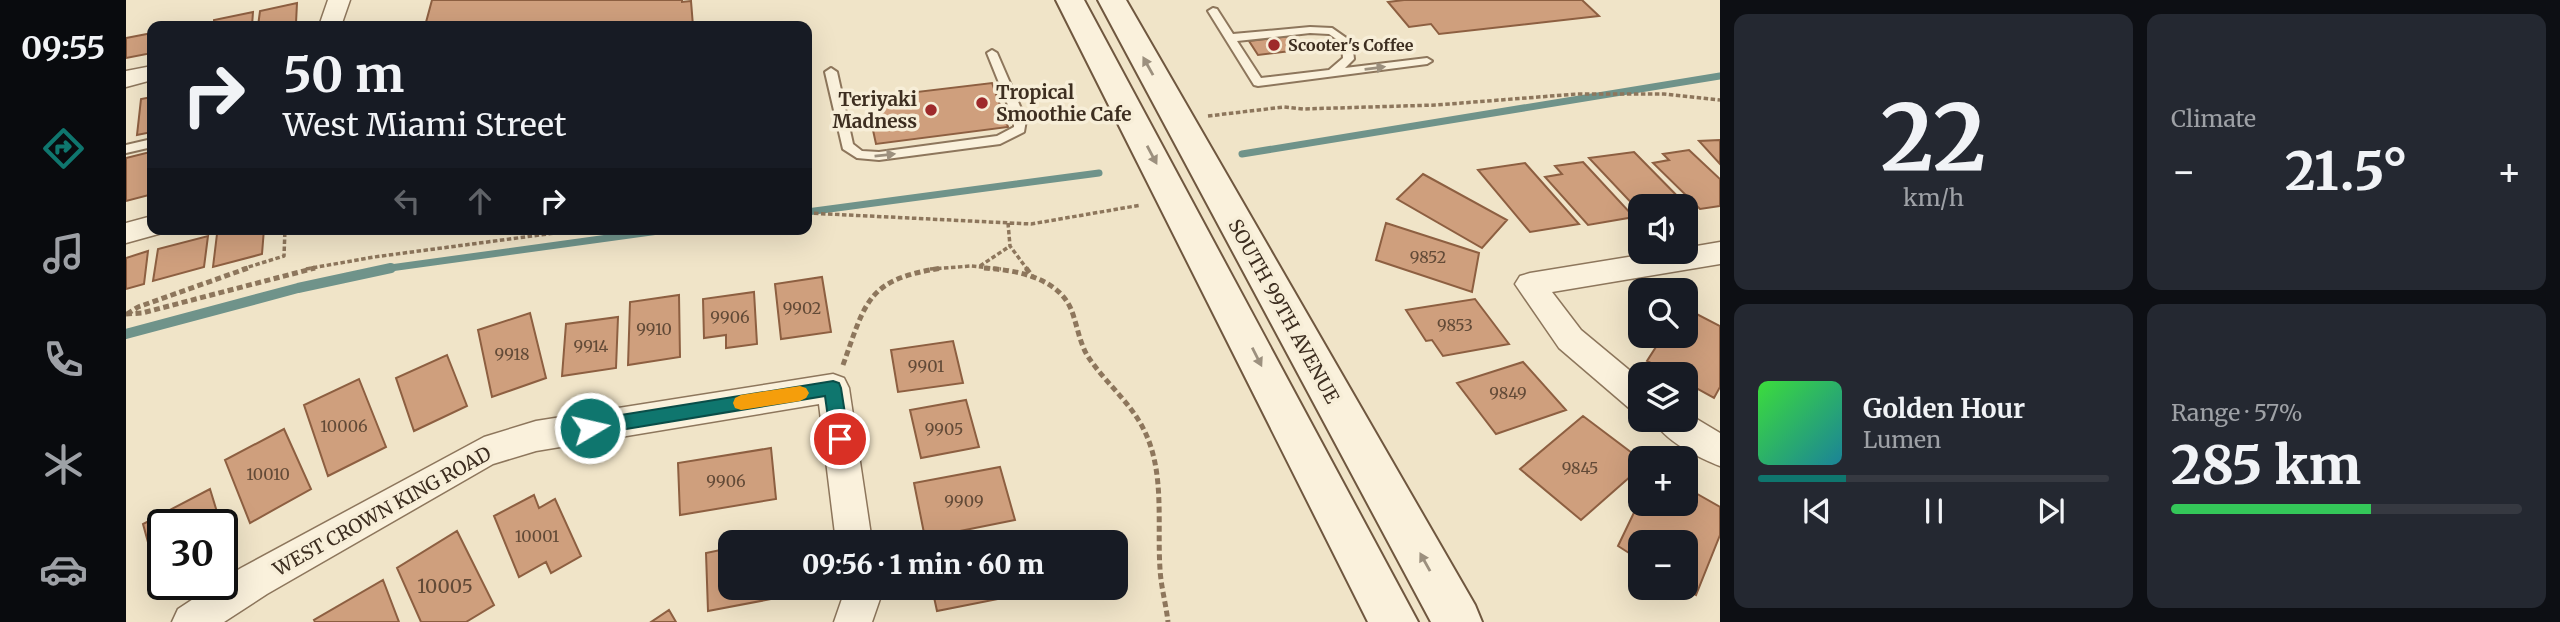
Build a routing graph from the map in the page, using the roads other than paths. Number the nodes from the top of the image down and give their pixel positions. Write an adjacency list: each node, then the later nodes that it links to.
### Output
1 (339, 0): 5 (street)
2 (1070, 0): 25 (main road, one-way to 25)
3 (1112, 0): 26 (main road, SOUTH 99TH AVENUE, one-way to 3)
4 (1213, 11): 6 (lane)
5 (332, 21)
6 (1230, 38): 10 (lane); 10 (lane)
7 (992, 53): 9 (lane, one-way to 7)
8 (1427, 61): 10 (lane, one-way to 8)
9 (831, 72)
10 (1332, 73)
11 (147, 74): 12 (street)
12 (126, 79)
13 (147, 144): 14 (lane)
14 (126, 149)
15 (147, 227): 16 (street)
16 (126, 233)
17 (1720, 253): 18 (street)
18 (1628, 388)
19 (1689, 432): 20 (street)
20 (1720, 451)
21 (852, 530): 23 (street, WEST CROWN KING ROAD)
22 (861, 600): 24 (street)
23 (191, 622)
24 (853, 622)
25 (1394, 622)
26 (1458, 622)

